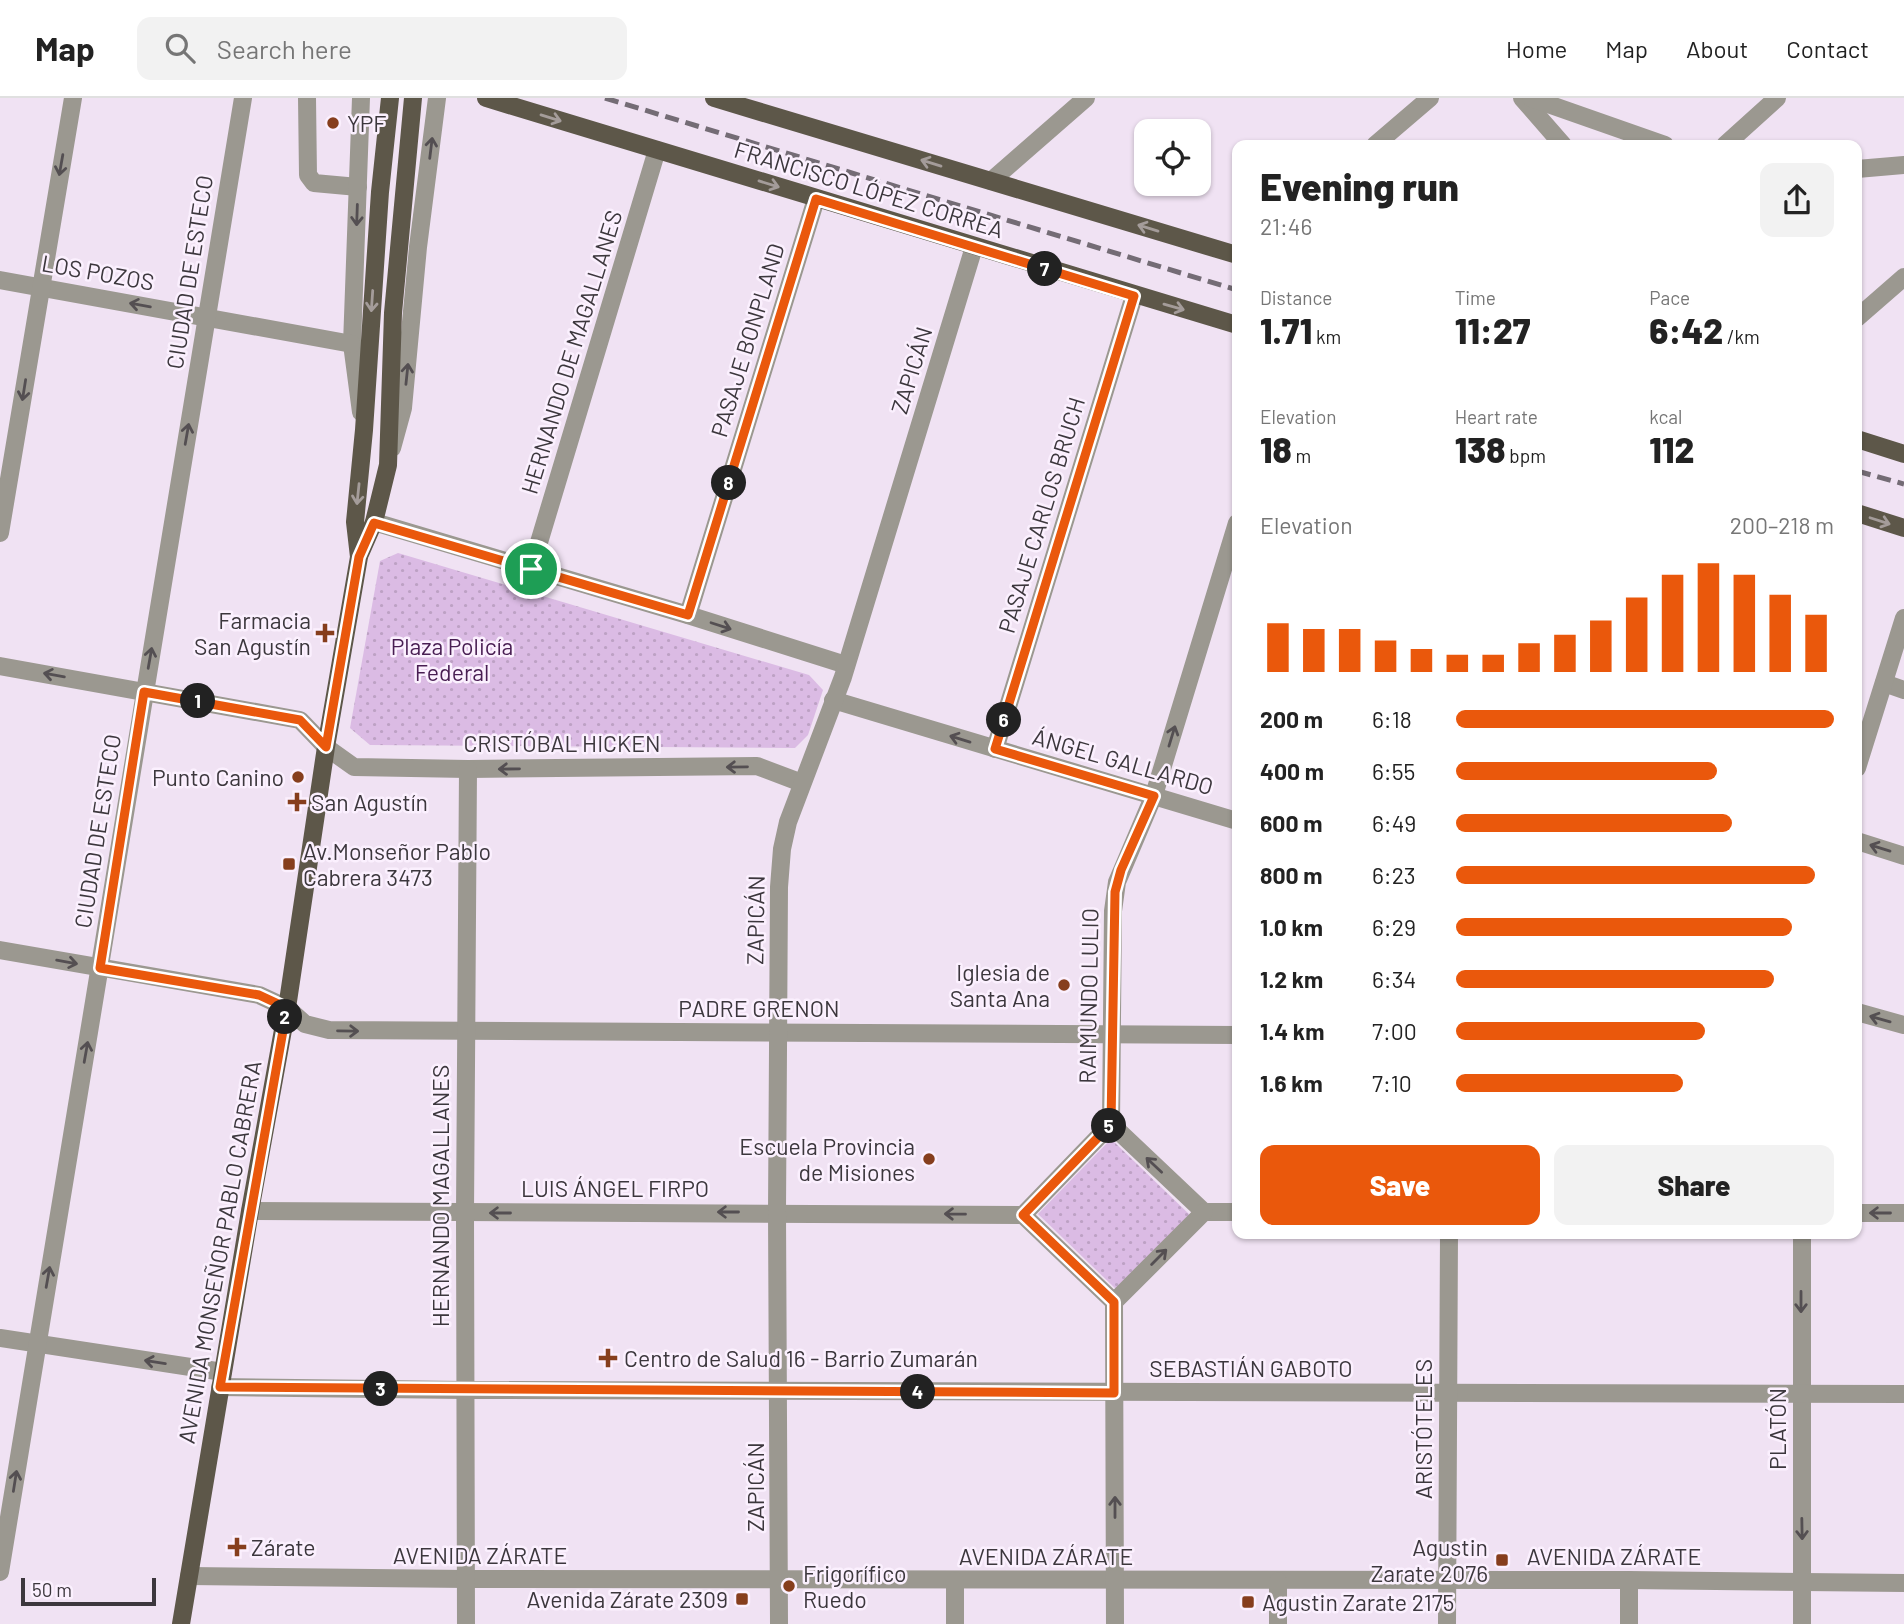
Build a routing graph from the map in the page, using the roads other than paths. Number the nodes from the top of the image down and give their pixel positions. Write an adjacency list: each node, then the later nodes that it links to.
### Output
1 (73, 98): 30 (street, one-way to 30)
2 (243, 98): 33 (street, CIUDAD DE ESTECO)
3 (307, 98): 24 (street)
4 (361, 98): 24 (street, AVENIDA MONSEÑOR PABLO CABRERA)
5 (390, 98): 36 (main road, AVENIDA MONSEÑOR PABLO CABRERA, one-way to 36)
6 (413, 98): 39 (main road, AVENIDA MONSEÑOR PABLO CABRERA)
7 (437, 98): 39 (street, AVENIDA MONSEÑOR PABLO CABRERA, one-way to 7)
8 (486, 98): 20 (main road, FRANCISCO LÓPEZ CORREA, one-way to 20)
9 (714, 98): 15 (main road, FRANCISCO LÓPEZ CORREA)
10 (1086, 98): 23 (street)
11 (1430, 98): 16 (street)
12 (1522, 98): 17 (street)
13 (1531, 98): 18 (street)
14 (1777, 98): 19 (street)
15 (742, 102): 23 (main road, FRANCISCO LÓPEZ CORREA, one-way to 15)
16 (1381, 140)
17 (1559, 140)
18 (1651, 140)
19 (1731, 140)
20 (657, 149): 25 (main road, FRANCISCO LÓPEZ CORREA, one-way to 25); 46 (street, HERNANDO DE MAGALLANES)
21 (1904, 165): 22 (street)
22 (1862, 169)
23 (991, 181): 27 (main road, FRANCISCO LÓPEZ CORREA, one-way to 23)
24 (358, 187): 35 (street, AVENIDA MONSEÑOR PABLO CABRERA, one-way to 35)
25 (816, 199): 26 (main road, FRANCISCO LÓPEZ CORREA); 47 (street, PASAJE BONPLAND)
26 (974, 247): 31 (main road, FRANCISCO LÓPEZ CORREA); 49 (street, ZAPICÁN)
27 (1232, 253)
28 (1904, 277): 32 (street)
29 (0, 280): 30 (street, LOS POZOS)
30 (40, 287): 33 (street, LOS POZOS, one-way to 30); 43 (street, one-way to 43)
31 (1134, 296): 34 (main road, FRANCISCO LÓPEZ CORREA, one-way to 34); 56 (street, PASAJE CARLOS BRUCH)
32 (1862, 314)
33 (207, 317): 35 (street, LOS POZOS); 53 (street, CIUDAD DE ESTECO, one-way to 33)
34 (1232, 324)
35 (352, 344): 36 (street, AVENIDA MONSEÑOR PABLO CABRERA)
36 (364, 430): 45 (main road, AVENIDA MONSEÑOR PABLO CABRERA, one-way to 45)
37 (1862, 441): 38 (main road)
38 (1904, 454)
39 (388, 465): 41 (main road, AVENIDA MONSEÑOR PABLO CABRERA)
40 (1862, 515): 42 (main road, one-way to 42)
41 (374, 523): 45 (main road, AVENIDA MONSEÑOR PABLO CABRERA); 46 (street)
42 (1904, 528)
43 (0, 533)
44 (1232, 539): 60 (street, RAIMUNDO LULIO, one-way to 44)
45 (359, 557): 55 (main road, AVENIDA MONSEÑOR PABLO CABRERA)
46 (531, 569): 47 (street)
47 (688, 615): 49 (street, one-way to 49)
48 (1904, 618): 51 (street)
49 (846, 665): 54 (street, ZAPICÁN)
50 (0, 666): 53 (street, CRISTÓBAL HICKEN, one-way to 50)
51 (1884, 683): 52 (street); 57 (street)
52 (1904, 690)
53 (144, 692): 55 (street, CRISTÓBAL HICKEN); 65 (street, CIUDAD DE ESTECO)
54 (833, 700): 56 (street, ÁNGEL GALLARDO, one-way to 54); 59 (street, ZAPICÁN)
55 (326, 747): 58 (street, CRISTÓBAL HICKEN); 66 (main road, AVENIDA MONSEÑOR PABLO CABRERA)
56 (995, 749): 60 (street, ÁNGEL GALLARDO)
57 (1862, 752)
58 (468, 769): 59 (street, CRISTÓBAL HICKEN, one-way to 58); 69 (street, HERNANDO MAGALLANES)
59 (802, 783): 70 (street, ZAPICÁN)
60 (1154, 796): 61 (street, ÁNGEL GALLARDO); 71 (street, RAIMUNDO LULIO)
61 (1232, 819)
62 (1862, 843): 63 (street, one-way to 62)
63 (1904, 856)
64 (0, 950): 65 (street, PADRE GRENON, one-way to 65)
65 (100, 968): 66 (street, PADRE GRENON); 86 (street, CIUDAD DE ESTECO, one-way to 65)
66 (287, 1008): 69 (street, PADRE GRENON, one-way to 69); 74 (main road, AVENIDA MONSEÑOR PABLO CABRERA)
67 (1862, 1013): 68 (street, one-way to 67)
68 (1904, 1026)
69 (465, 1032): 70 (street, PADRE GRENON); 80 (street, HERNANDO MAGALLANES)
70 (779, 1032): 71 (street, PADRE GRENON); 75 (street, ZAPICÁN)
71 (1111, 1034): 72 (street, PADRE GRENON); 73 (street, RAIMUNDO LULIO)
72 (1232, 1035)
73 (1111, 1124): 76 (street, one-way to 73); 81 (street)
74 (250, 1211): 80 (street, LUIS ÁNGEL FIRPO); 87 (main road, AVENIDA MONSEÑOR PABLO CABRERA)
75 (777, 1212): 80 (street, LUIS ÁNGEL FIRPO, one-way to 80); 81 (street, LUIS ÁNGEL FIRPO, one-way to 75); 89 (street, ZAPICÁN)
76 (1204, 1212): 77 (street); 84 (street, one-way to 76)
77 (1232, 1212)
78 (1862, 1213): 79 (street, one-way to 78)
79 (1904, 1213)
80 (464, 1214): 88 (street, HERNANDO MAGALLANES)
81 (1023, 1215): 84 (street)
82 (1449, 1239): 90 (street, ARISTÓTELES)
83 (1801, 1239): 92 (street, PLATÓN, one-way to 92)
84 (1114, 1302): 91 (street)
85 (0, 1338): 86 (street, SEBASTIÁN GABOTO)
86 (37, 1344): 87 (street, SEBASTIÁN GABOTO, one-way to 86); 94 (street, CIUDAD DE ESTECO, one-way to 86)
87 (221, 1380): 88 (street, SEBASTIÁN GABOTO); 95 (main road, AVENIDA MONSEÑOR PABLO CABRERA)
88 (465, 1390): 89 (street, SEBASTIÁN GABOTO); 96 (street, HERNANDO MAGALLANES)
89 (779, 1391): 91 (street, SEBASTIÁN GABOTO); 98 (street, ZAPICÁN)
90 (1447, 1392): 91 (street, SEBASTIÁN GABOTO); 92 (street, SEBASTIÁN GABOTO); 97 (street, ARISTÓTELES)
91 (1114, 1393): 99 (street, one-way to 91)
92 (1801, 1394): 93 (street, SEBASTIÁN GABOTO); 103 (street, PLATÓN, one-way to 103)
93 (1904, 1394)
94 (0, 1572)
95 (189, 1576): 96 (street, AVENIDA ZÁRATE); 105 (main road, AVENIDA MONSEÑOR PABLO CABRERA)
96 (466, 1579): 98 (street, AVENIDA ZÁRATE); 106 (street, HERNANDO MAGALLANES)
97 (1447, 1579): 100 (street, AVENIDA ZÁRATE); 102 (street, AVENIDA ZÁRATE); 111 (street, ARISTÓTELES)
98 (779, 1580): 101 (street, AVENIDA ZÁRATE); 107 (street, ZAPICÁN)
99 (1115, 1580): 101 (street, AVENIDA ZÁRATE); 102 (street, AVENIDA ZÁRATE); 109 (street)
100 (1629, 1580): 103 (street, AVENIDA ZÁRATE); 112 (street)
101 (955, 1581): 108 (street)
102 (1278, 1581): 110 (street)
103 (1803, 1581): 104 (street, AVENIDA ZÁRATE); 113 (street, PLATÓN)
104 (1904, 1583)
105 (181, 1624)
106 (466, 1624)
107 (779, 1624)
108 (954, 1624)
109 (1115, 1624)
110 (1278, 1624)
111 (1447, 1624)
112 (1629, 1624)
113 (1802, 1624)

